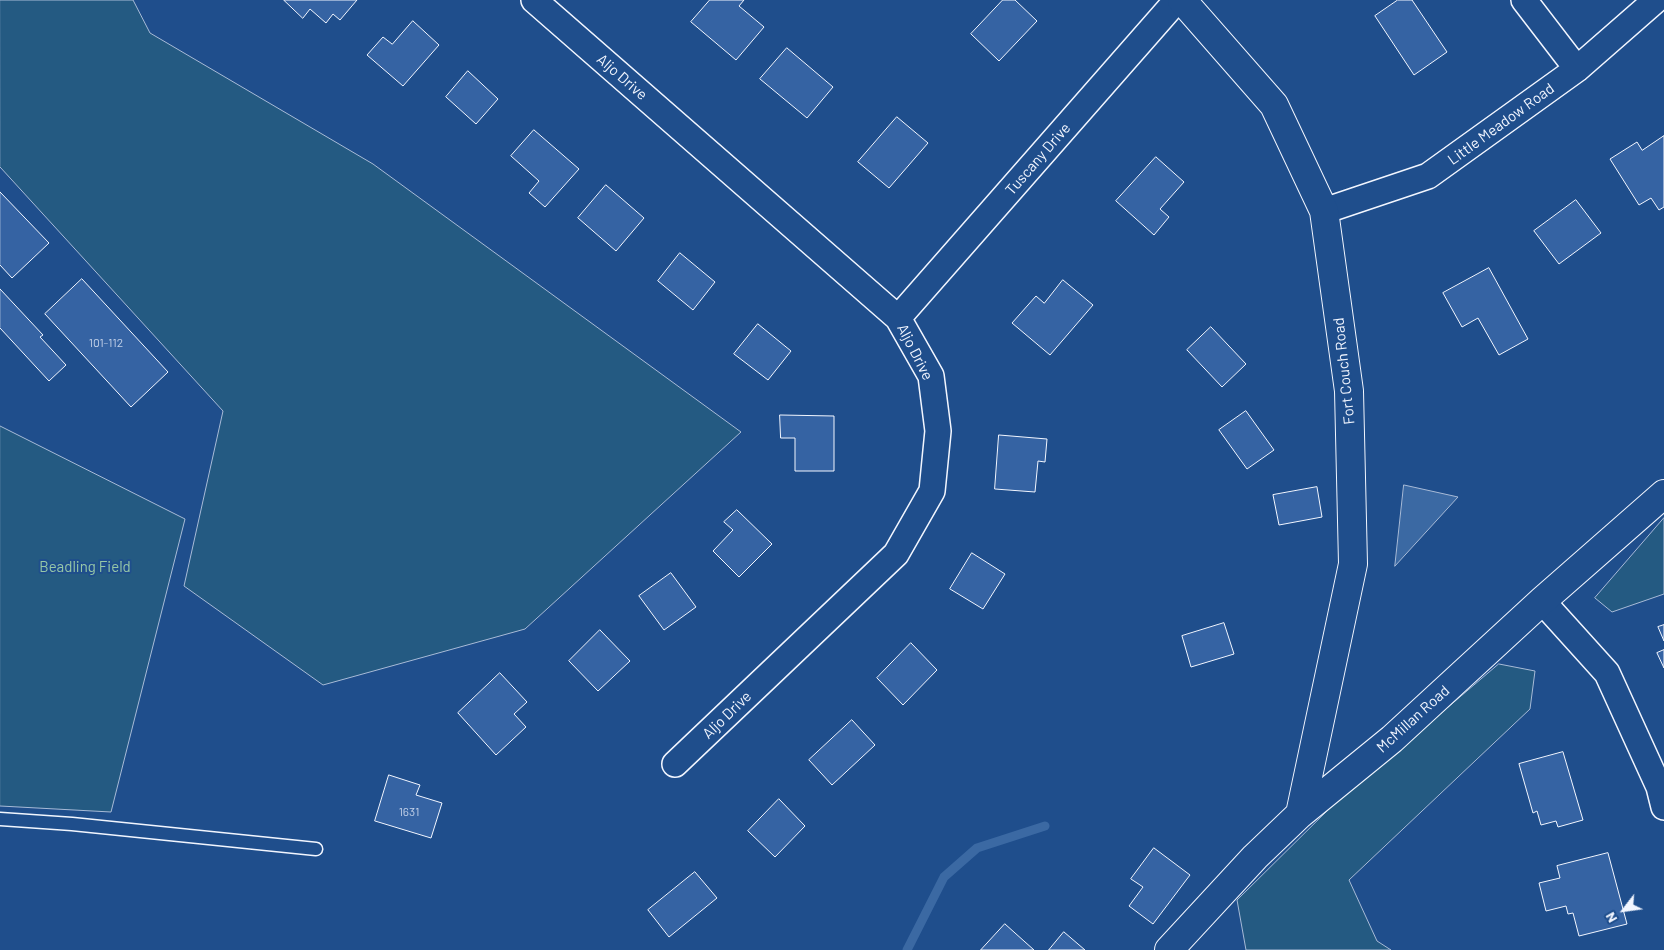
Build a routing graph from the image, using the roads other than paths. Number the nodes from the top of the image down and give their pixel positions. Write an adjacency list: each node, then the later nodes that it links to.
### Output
1 (534, 0): 8 (street, Aljo Drive)
2 (1177, 0): 8 (street, Tuscany Drive)
3 (1182, 0): 7 (street, Fort Couch Road)
4 (1524, 0): 6 (street)
5 (1656, 0): 6 (street, Little Meadow Road)
6 (1577, 69): 7 (street, Little Meadow Road)
7 (1324, 211): 13 (street, Fort Couch Road)
8 (898, 318): 11 (street, Aljo Drive)
9 (1664, 494): 10 (street, McMillan Road)
10 (1542, 601): 12 (street); 13 (street, McMillan Road)
11 (675, 764)
12 (1664, 807)
13 (1300, 814): 16 (street, McMillan Road)
14 (0, 819): 15 (lane)
15 (316, 849)
16 (1169, 950)

